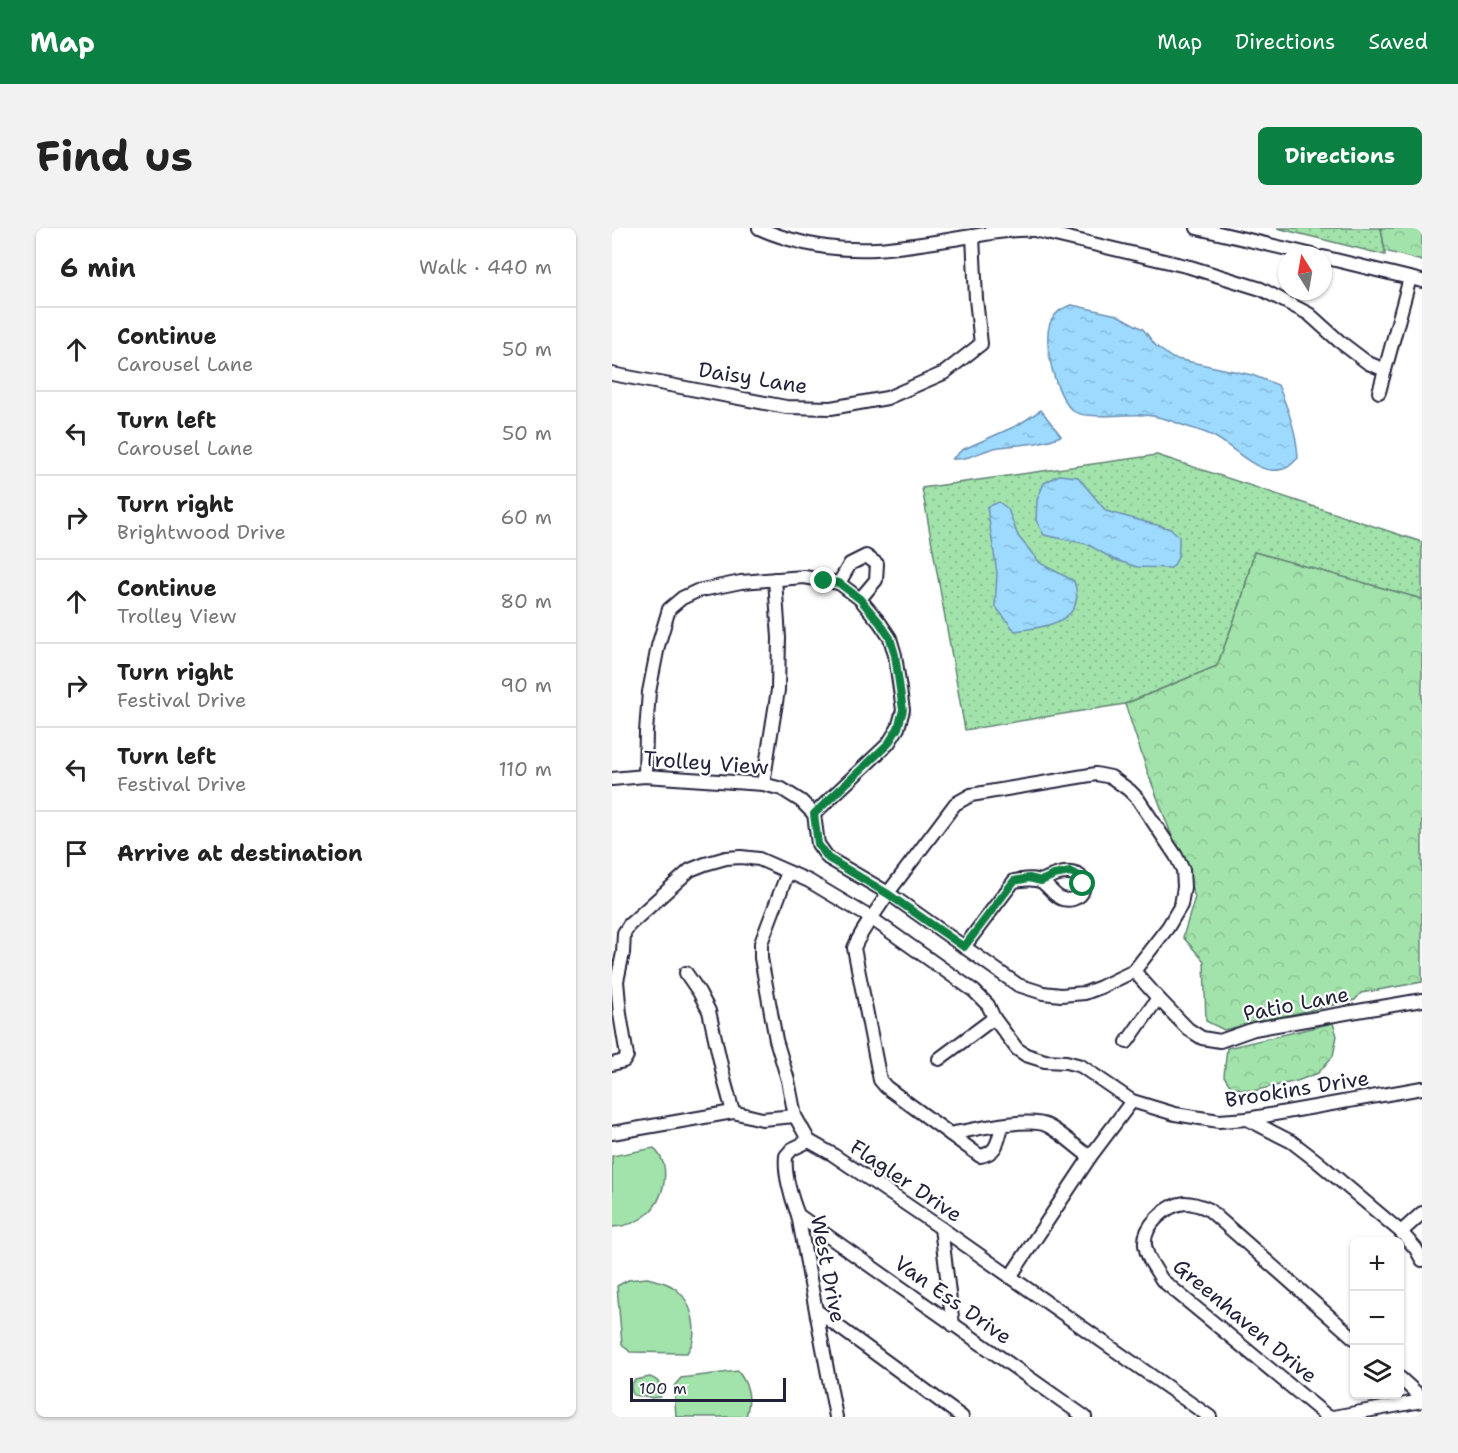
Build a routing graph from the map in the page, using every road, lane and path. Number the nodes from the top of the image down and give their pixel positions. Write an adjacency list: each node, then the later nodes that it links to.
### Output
1 (759, 228): 3 (street)
2 (1197, 228): 4 (street)
3 (973, 236): 7 (street); 8 (street, Daisy Lane)
4 (1278, 247)
5 (1332, 259): 6 (street)
6 (1416, 280): 7 (street)
7 (1385, 370): 9 (street)
8 (612, 374)
9 (1379, 392)
10 (775, 579): 11 (street); 13 (street); 15 (street)
11 (839, 583): 12 (street); 12 (street)
12 (860, 599): 16 (street)
13 (645, 776): 14 (street, Trolley View); 15 (street, Trolley View)
14 (612, 779)
15 (763, 784): 16 (street, Trolley View)
16 (814, 814): 19 (street)
17 (788, 872): 20 (street, Brookins Drive); 24 (street, Brookins Drive); 35 (street)
18 (1041, 881): 21 (street)
19 (888, 894): 20 (street); 21 (street); 22 (street)
20 (871, 918): 27 (street, Brookins Drive); 39 (street)
21 (964, 947): 22 (street)
22 (1134, 971): 25 (street, Patio Lane)
23 (686, 973): 34 (street)
24 (615, 981): 28 (street, Brookins Drive)
25 (1158, 998): 26 (street, Patio Lane); 29 (street)
26 (1422, 1000)
27 (994, 1018): 30 (street); 33 (street, Brookins Drive)
28 (618, 1034): 31 (street, Brookins Drive)
29 (1127, 1042)
30 (939, 1059)
31 (612, 1064)
32 (1422, 1088): 36 (street, Brookins Drive)
33 (1132, 1101): 36 (street, Brookins Drive); 41 (street)
34 (733, 1112): 35 (street); 38 (street)
35 (795, 1116): 40 (street)
36 (1246, 1119): 45 (street)
37 (1002, 1125): 39 (street); 39 (street); 41 (street)
38 (612, 1133)
39 (950, 1134)
40 (809, 1141): 43 (street, West Drive); 44 (street, Flagler Drive)
41 (1090, 1157): 47 (street)
42 (1422, 1214): 45 (street)
43 (798, 1215): 48 (street, West Drive); 49 (street, Van Ess Drive)
44 (941, 1228): 47 (street, Flagler Drive); 49 (street)
45 (1401, 1232): 46 (street)
46 (1422, 1260)
47 (1010, 1277): 56 (street, Flagler Drive)
48 (817, 1311): 53 (street, West Drive); 54 (street)
49 (953, 1325): 55 (street, Van Ess Drive)
50 (1350, 1334): 57 (street, Greenhaven Drive)
51 (1404, 1382): 52 (street)
52 (1422, 1399): 57 (street)
53 (836, 1417)
54 (962, 1417)
55 (1085, 1417)
56 (1210, 1417)
57 (1331, 1417)

